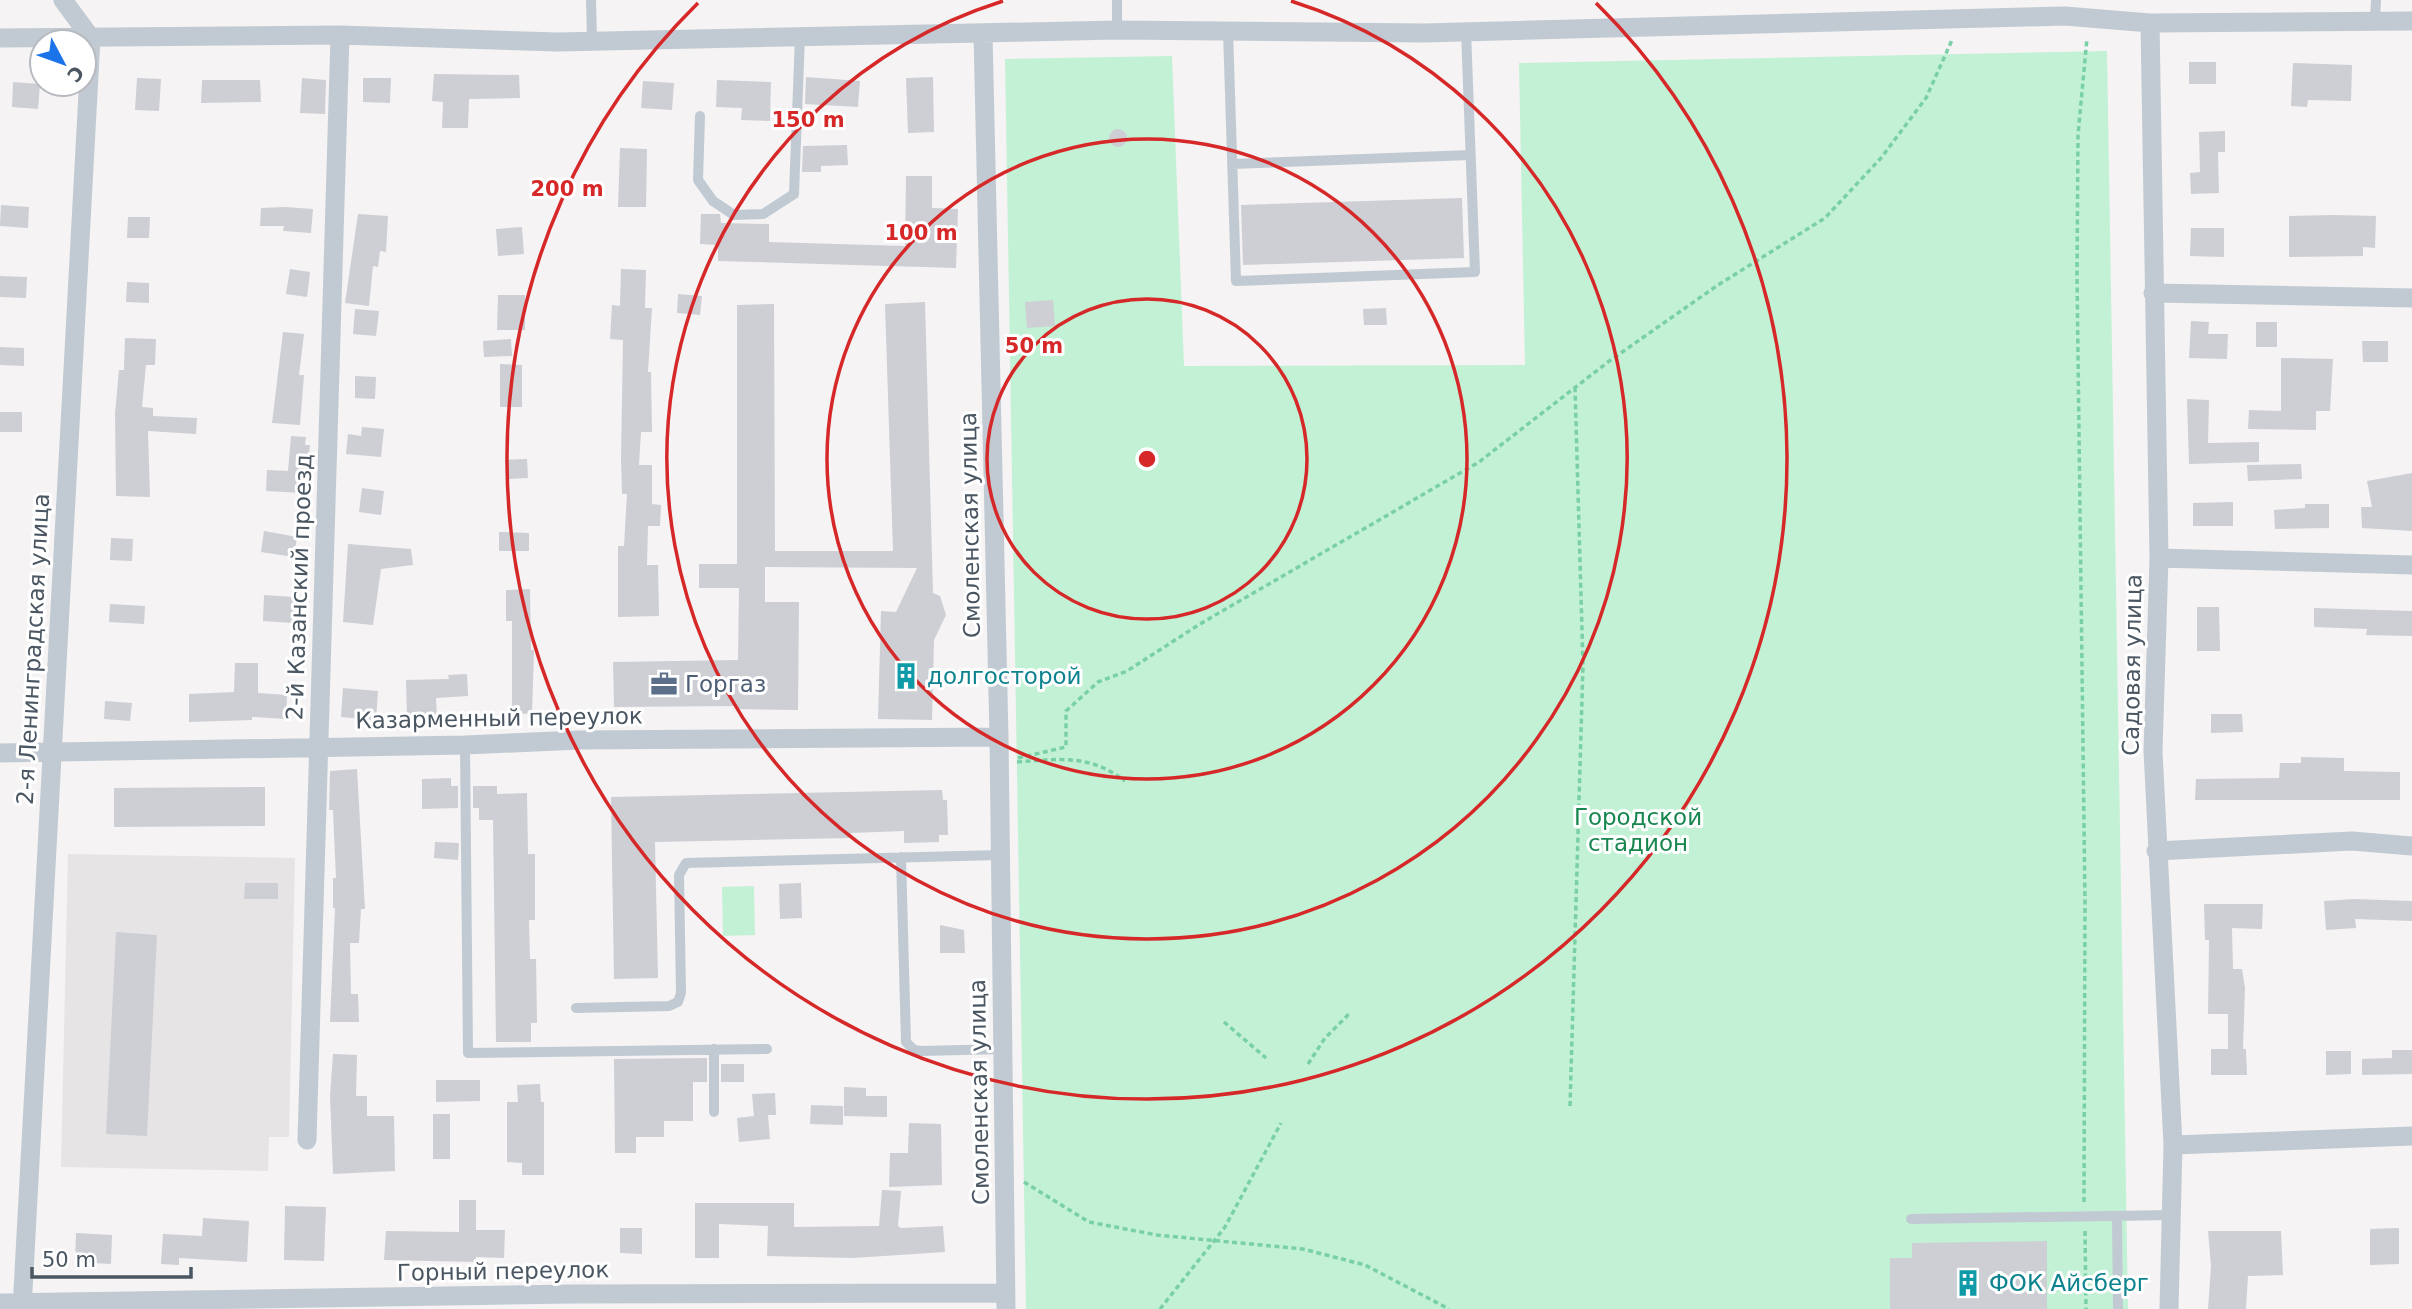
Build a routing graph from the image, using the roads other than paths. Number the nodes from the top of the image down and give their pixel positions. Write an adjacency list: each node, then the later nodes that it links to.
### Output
1 (63, 0): 9 (street)
2 (591, 0): 19 (lane)
3 (1116, 0): 10 (lane)
4 (2376, 0): 6 (lane)
5 (2066, 8): 8 (street); 12 (street)
6 (2375, 20): 7 (street); 8 (street)
7 (2412, 21)
8 (2150, 23): 24 (street, Садовая улица)
9 (84, 28)
10 (1117, 30): 11 (street); 13 (street)
11 (1227, 31): 12 (street); 23 (lane)
12 (1466, 31): 22 (lane)
13 (983, 34): 15 (street); 28 (street, Смоленская улица)
14 (340, 35): 18 (street); 19 (street); 30 (street, 2-й Казанский проезд)
15 (800, 36): 19 (street); 21 (lane)
16 (0, 38): 17 (street)
17 (28, 38)
18 (98, 38)
19 (592, 40)
20 (88, 98): 31 (street, 2-я Ленинградская улица)
21 (700, 116)
22 (1470, 155): 23 (lane); 23 (lane)
23 (1232, 164)
24 (2152, 293): 25 (street); 26 (street, Садовая улица)
25 (2412, 298)
26 (2159, 558): 27 (street); 34 (street, Садовая улица)
27 (2412, 565)
28 (999, 737): 29 (street, Казарменный переулок); 35 (street, Смоленская улица)
29 (465, 745): 30 (street, Казарменный переулок); 38 (lane)
30 (319, 746): 31 (street, Казарменный переулок); 43 (street, 2-й Казанский проезд)
31 (52, 751): 32 (street, Казарменный переулок); 50 (street, 2-я Ленинградская улица)
32 (0, 753)
33 (2412, 846): 34 (street)
34 (2156, 851): 44 (street, Садовая улица)
35 (1001, 855): 36 (lane); 40 (street, Смоленская улица)
36 (901, 857): 37 (lane); 40 (lane)
37 (576, 1008)
38 (714, 1049): 39 (lane); 41 (lane)
39 (767, 1049)
40 (1003, 1049): 48 (street, Смоленская улица)
41 (714, 1112)
42 (2412, 1136): 44 (street)
43 (307, 1140)
44 (2173, 1145): 45 (street, Садовая улица)
45 (2170, 1215): 46 (lane); 52 (street, Садовая улица)
46 (2117, 1216): 47 (lane); 51 (lane)
47 (1911, 1219)
48 (1006, 1301): 50 (street, Горный переулок)
49 (0, 1303): 50 (street, Горный переулок)
50 (22, 1306)
51 (2118, 1309)
52 (2169, 1309)

